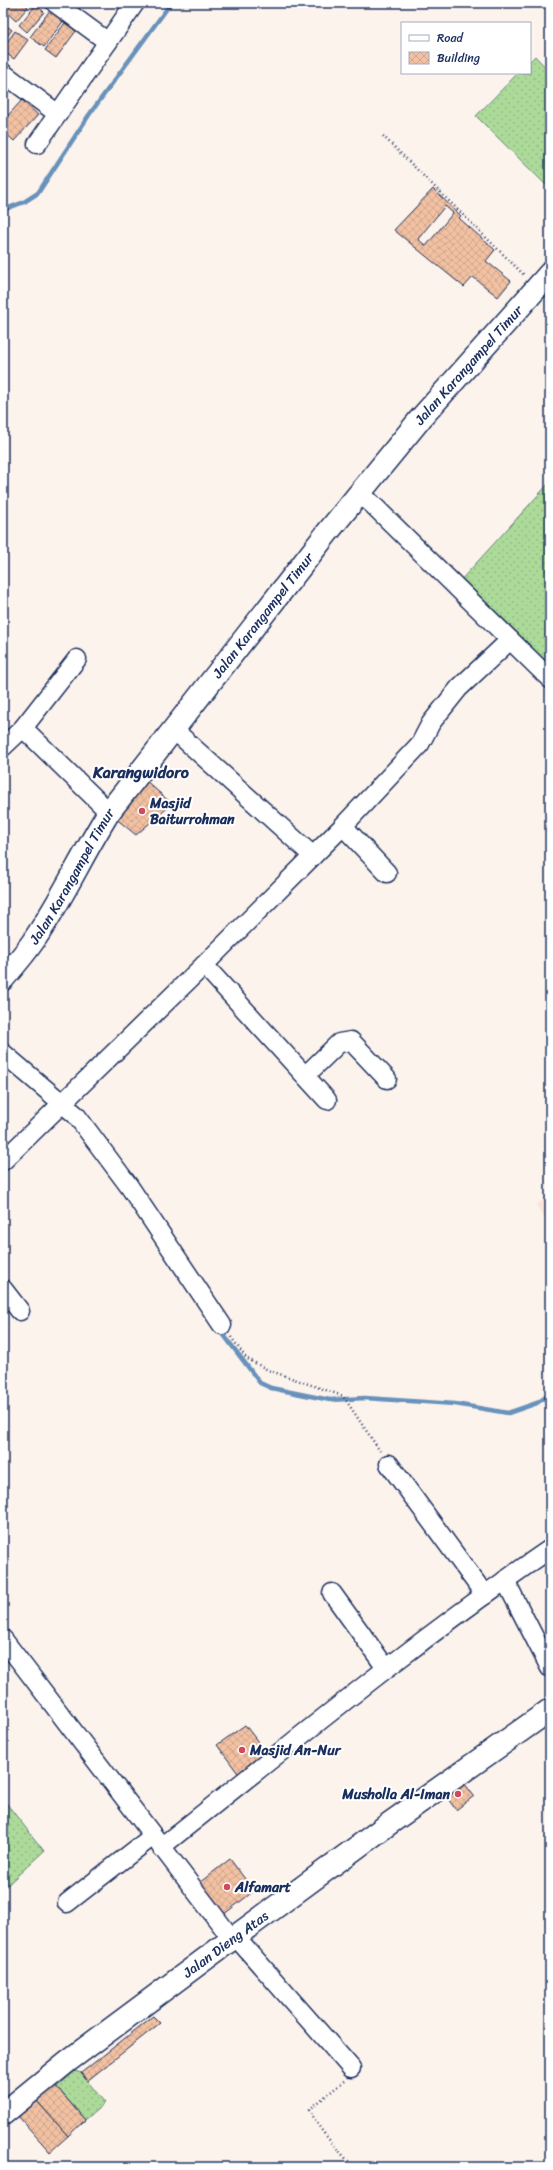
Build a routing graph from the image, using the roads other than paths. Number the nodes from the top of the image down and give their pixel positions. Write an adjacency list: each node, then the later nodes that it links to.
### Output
1 (55, 3): 3 (street)
2 (135, 3): 3 (street)
3 (108, 42): 5 (street)
4 (3, 73): 5 (street)
5 (58, 114): 6 (street)
6 (37, 144)
7 (543, 280): 8 (street, Jalan Karangampel Timur)
8 (359, 494): 9 (street); 13 (street, Jalan Karangampel Timur)
9 (510, 640): 11 (street); 16 (street)
10 (77, 659): 12 (street)
11 (550, 679)
12 (23, 728): 14 (street); 15 (street)
13 (174, 730): 15 (street, Jalan Karangampel Timur); 17 (street)
14 (3, 747)
15 (110, 812): 20 (street, Jalan Karangampel Timur)
16 (343, 826): 17 (street); 18 (street)
17 (313, 856): 19 (street)
18 (387, 873)
19 (204, 965): 22 (street); 25 (street)
20 (3, 978)
21 (3, 1053): 25 (street)
22 (305, 1076): 23 (street); 24 (street)
23 (387, 1079)
24 (327, 1100)
25 (63, 1104): 26 (street); 29 (street)
26 (3, 1161)
27 (3, 1289): 28 (street)
28 (20, 1310)
29 (222, 1325)
30 (389, 1464): 34 (street)
31 (550, 1549): 32 (street)
32 (505, 1580): 34 (street); 37 (street)
33 (332, 1593): 36 (street)
34 (485, 1595): 36 (street)
35 (3, 1639): 39 (street)
36 (386, 1668): 39 (street)
37 (550, 1668)
38 (550, 1710): 41 (street, Jalan Dieng Atas)
39 (157, 1842): 40 (street); 41 (street)
40 (67, 1903)
41 (234, 1938): 42 (street); 43 (street, Jalan Dieng Atas)
42 (351, 2068)
43 (3, 2114)

